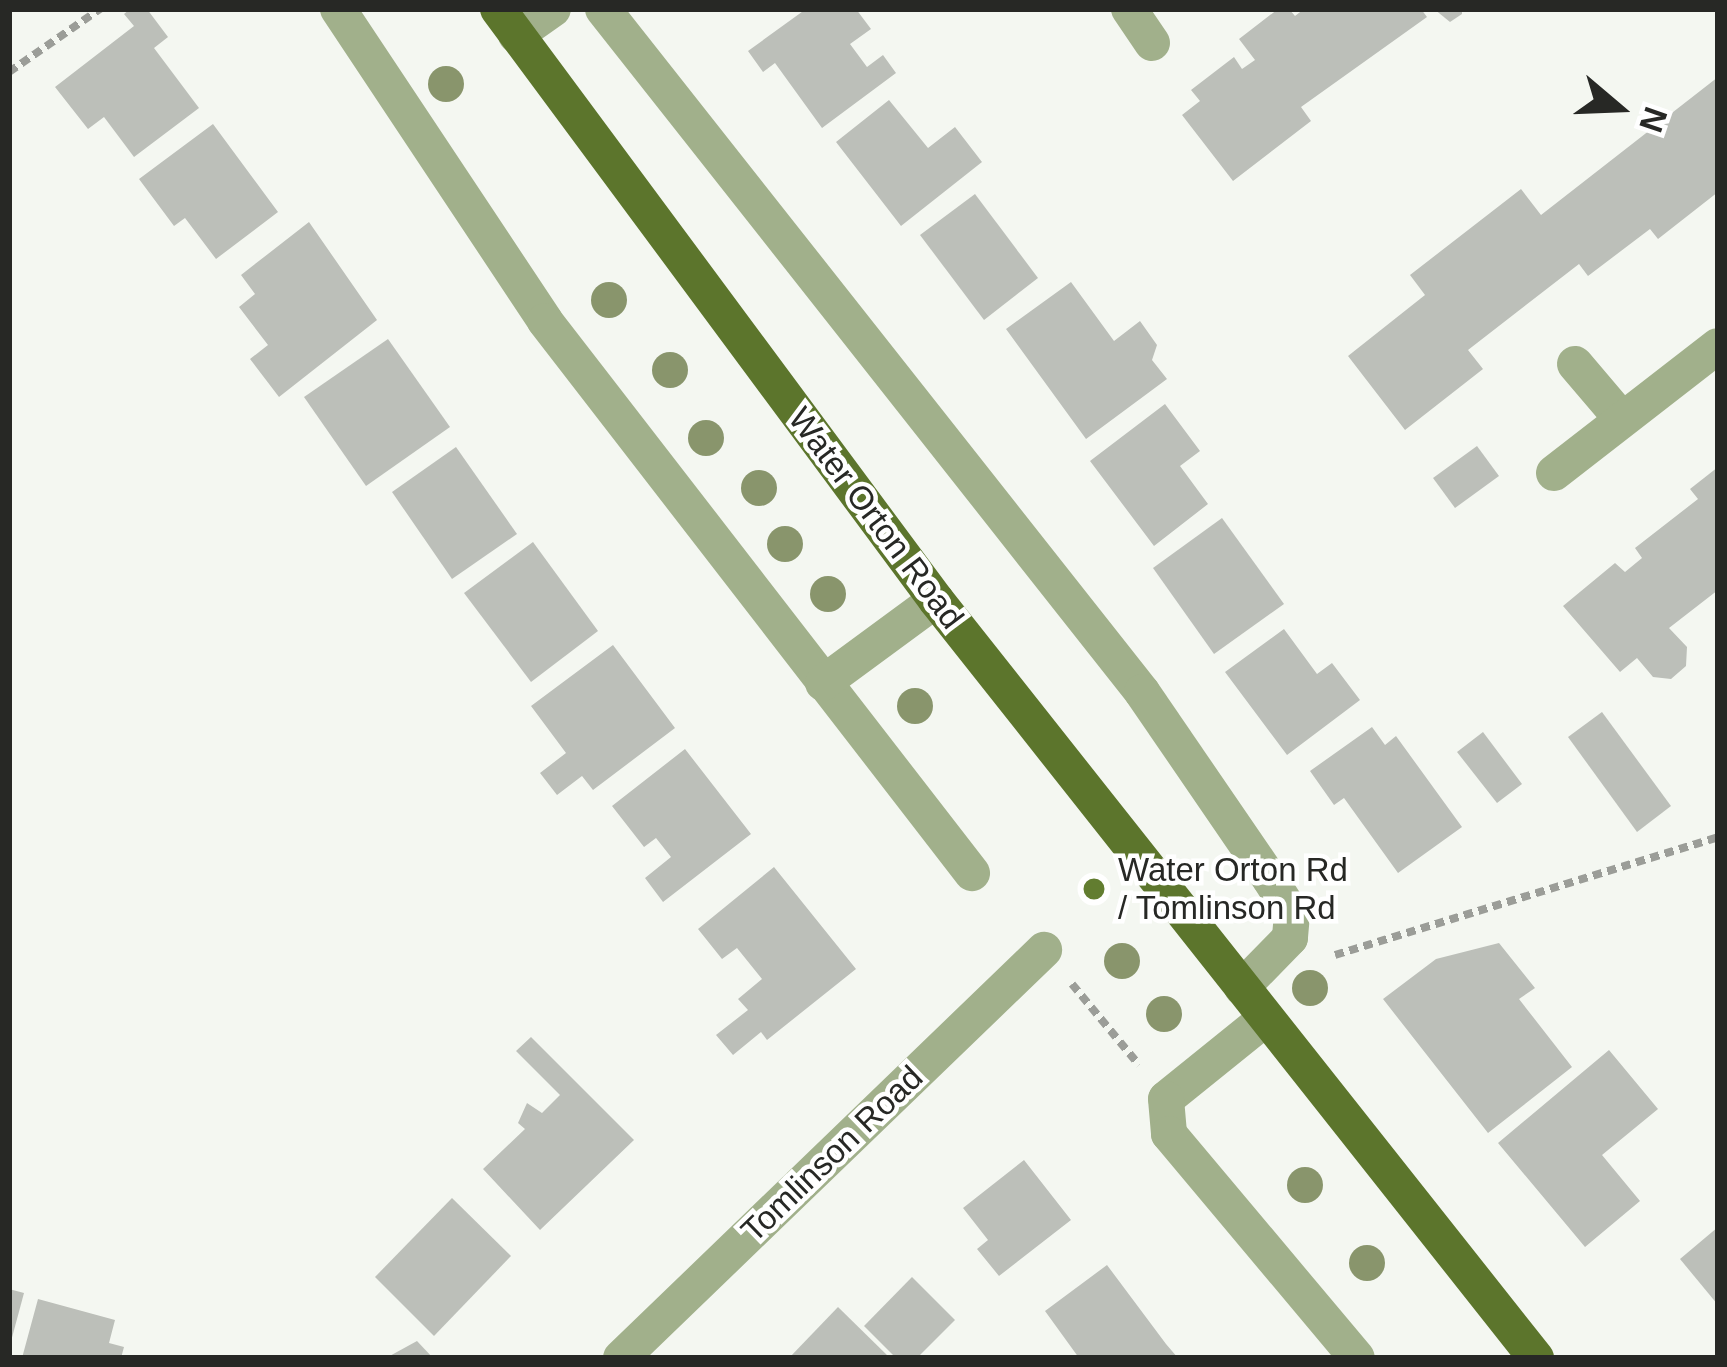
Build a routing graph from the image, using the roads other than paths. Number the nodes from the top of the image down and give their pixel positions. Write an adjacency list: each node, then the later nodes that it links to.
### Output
1 (338, 9): 12 (street)
2 (554, 9): 5 (street)
3 (603, 9): 15 (street)
4 (1129, 9): 6 (street)
5 (507, 22): 11 (main road, Water Orton Road)
6 (1152, 44)
7 (1718, 346): 9 (street)
8 (1575, 364): 9 (street)
9 (1621, 418): 10 (street)
10 (1554, 473)
11 (936, 600): 12 (street); 15 (main road, Water Orton Road)
12 (823, 683): 13 (street)
13 (972, 873)
14 (1044, 950): 17 (street, Tomlinson Road)
15 (1242, 987): 16 (main road, Water Orton Road)
16 (1264, 1019): 18 (street); 19 (main road, Water Orton Road)
17 (621, 1358)
18 (1358, 1358)
19 (1536, 1358)

